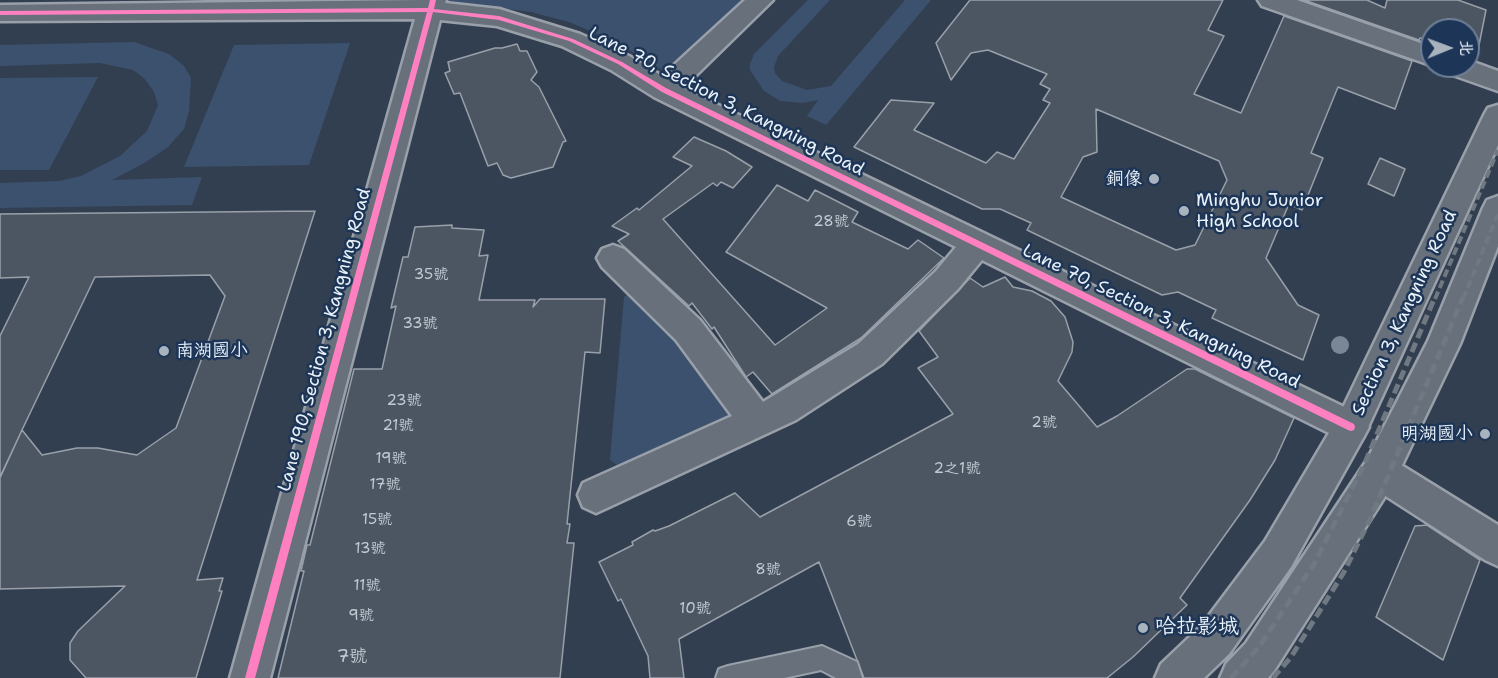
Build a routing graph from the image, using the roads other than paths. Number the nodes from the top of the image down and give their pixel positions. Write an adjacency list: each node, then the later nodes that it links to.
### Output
1 (760, 0): 9 (street)
2 (1271, 0): 6 (street)
3 (431, 5): 4 (street, Lane 70, Section 3, Kangning Road); 9 (street, Lane 70, Section 3, Kangning Road); 19 (street, Lane 190, Section 3, Kangning Road)
4 (163, 6): 5 (street, Lane 70, Section 3, Kangning Road)
5 (0, 13)
6 (1420, 53)
7 (1480, 75): 8 (street)
8 (1498, 81)
9 (664, 90): 12 (street, Lane 70, Section 3, Kangning Road)
10 (1498, 115): 15 (street, Section 3, Kangning Road)
11 (1498, 208): 16 (street)
12 (977, 244): 14 (street); 15 (street, Lane 70, Section 3, Kangning Road)
13 (613, 258): 14 (street)
14 (758, 422): 17 (street)
15 (1351, 427): 22 (street, Section 3, Kangning Road)
16 (1380, 472): 18 (street); 23 (street)
17 (596, 495)
18 (1498, 547)
19 (250, 678)
20 (728, 678): 21 (lane)
21 (850, 678)
22 (1175, 678)
23 (1240, 678)

